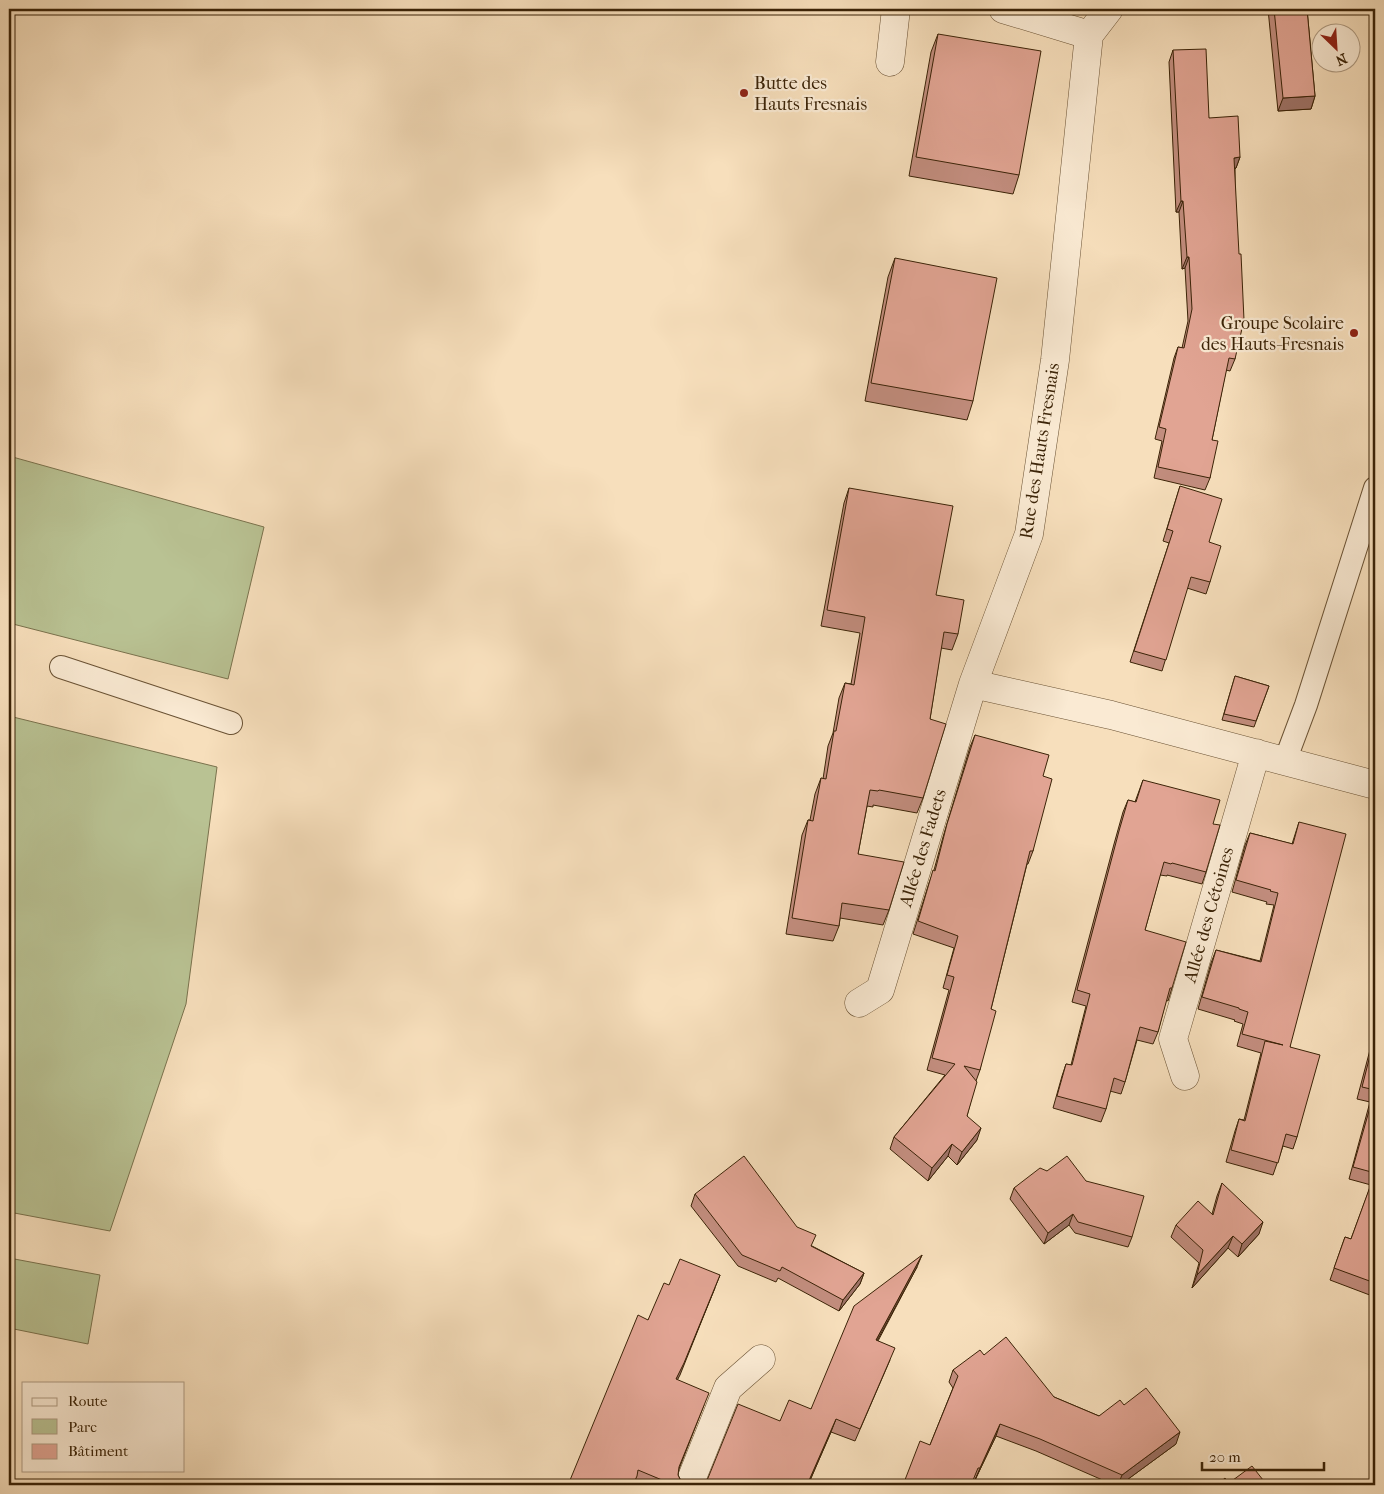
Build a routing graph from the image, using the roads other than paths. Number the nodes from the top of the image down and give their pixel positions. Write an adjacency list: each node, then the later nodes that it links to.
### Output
1 (896, 9): 5 (street)
2 (1003, 9): 4 (street)
3 (1109, 9): 4 (street)
4 (1089, 35): 8 (street, Rue des Hauts Fresnais)
5 (890, 62)
6 (1375, 488): 11 (lane)
7 (61, 667): 9 (lane)
8 (972, 684): 10 (street); 13 (street, Allée des Fadets)
9 (231, 723)
10 (1256, 753): 11 (street); 14 (street, Allée des Cétoines)
11 (1285, 761): 12 (street)
12 (1375, 785)
13 (859, 1003)
14 (1185, 1076)
15 (760, 1359): 16 (street)
16 (689, 1485)

